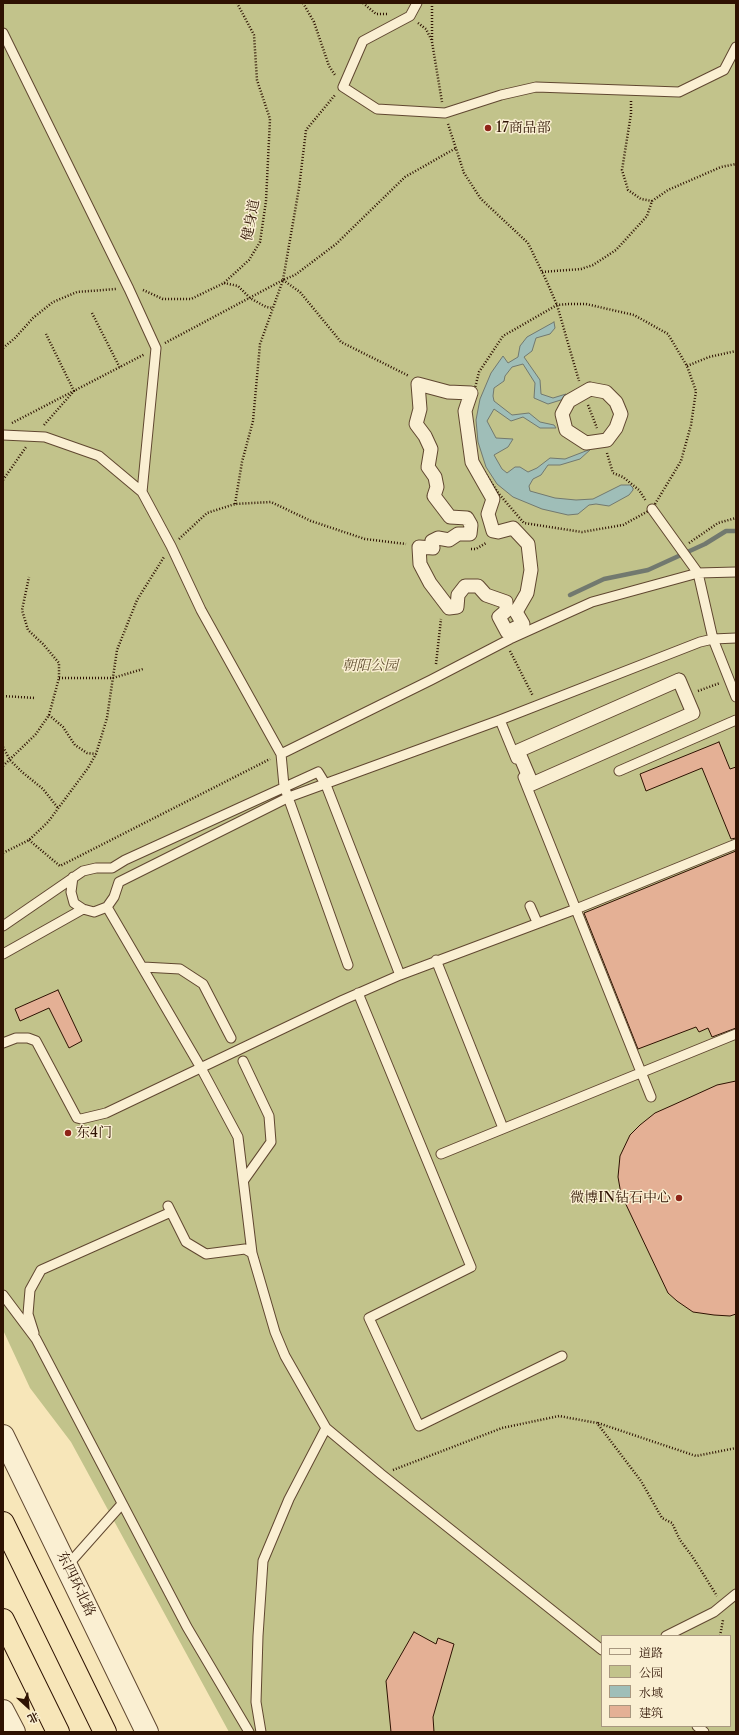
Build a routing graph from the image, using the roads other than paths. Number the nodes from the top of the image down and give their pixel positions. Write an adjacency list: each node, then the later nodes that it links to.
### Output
1 (417, 3): 3 (lane)
2 (3, 33): 6 (lane)
3 (736, 47)
4 (583, 392): 4 (street)
5 (3, 435): 6 (lane)
6 (142, 492): 17 (lane)
7 (652, 509): 9 (lane)
8 (736, 572): 9 (lane)
9 (698, 573): 12 (lane); 17 (lane)
10 (440, 595): 10 (street)
11 (736, 638): 12 (lane)
12 (713, 639): 14 (lane); 15 (lane)
13 (686, 696): 13 (street)
14 (736, 697)
15 (500, 720): 19 (lane); 29 (lane)
16 (736, 720): 18 (lane)
17 (281, 754): 20 (lane)
18 (619, 771)
19 (326, 785): 20 (lane); 21 (lane); 36 (lane)
20 (284, 786): 21 (lane); 23 (lane)
21 (289, 797): 25 (lane); 34 (lane)
22 (736, 844): 29 (lane)
23 (112, 868): 24 (lane); 25 (lane)
24 (73, 877): 28 (lane); 31 (lane)
25 (119, 882): 27 (lane)
26 (530, 906): 30 (lane)
27 (107, 907): 28 (lane); 35 (lane)
28 (83, 909): 32 (lane)
29 (576, 909): 30 (lane); 43 (lane)
30 (537, 922): 33 (lane)
31 (3, 926)
32 (3, 954)
33 (436, 960): 36 (lane); 45 (lane)
34 (348, 965)
35 (143, 967): 39 (lane); 42 (lane)
36 (400, 975): 37 (lane)
37 (358, 993): 42 (lane); 51 (lane)
38 (736, 1034): 43 (lane)
39 (231, 1038)
40 (3, 1043): 42 (lane)
41 (243, 1061): 47 (lane)
42 (201, 1068): 47 (lane)
43 (641, 1072): 44 (lane); 45 (lane)
44 (651, 1097)
45 (503, 1128): 46 (lane)
46 (441, 1154)
47 (244, 1180): 48 (lane)
48 (252, 1253): 50 (lane); 52 (lane)
49 (3, 1295): 50 (lane)
50 (36, 1340): 54 (lane)
51 (562, 1356)
52 (326, 1428): 60 (lane); 69 (lane)
53 (3, 1436): 56 (street, 东四环北路)
54 (122, 1504): 56 (lane); 68 (lane)
55 (3, 1523): 66 (highway)
56 (67, 1566): 67 (street, 东四环北路)
57 (736, 1594): 59 (lane)
58 (3, 1620): 61 (highway)
59 (668, 1635)
60 (601, 1649)
61 (26, 1666): 64 (highway); 65 (highway)
62 (3, 1711): 63 (street)
63 (14, 1732)
64 (40, 1732)
65 (58, 1732)
66 (106, 1732)
67 (147, 1732)
68 (249, 1732)
69 (261, 1732)

